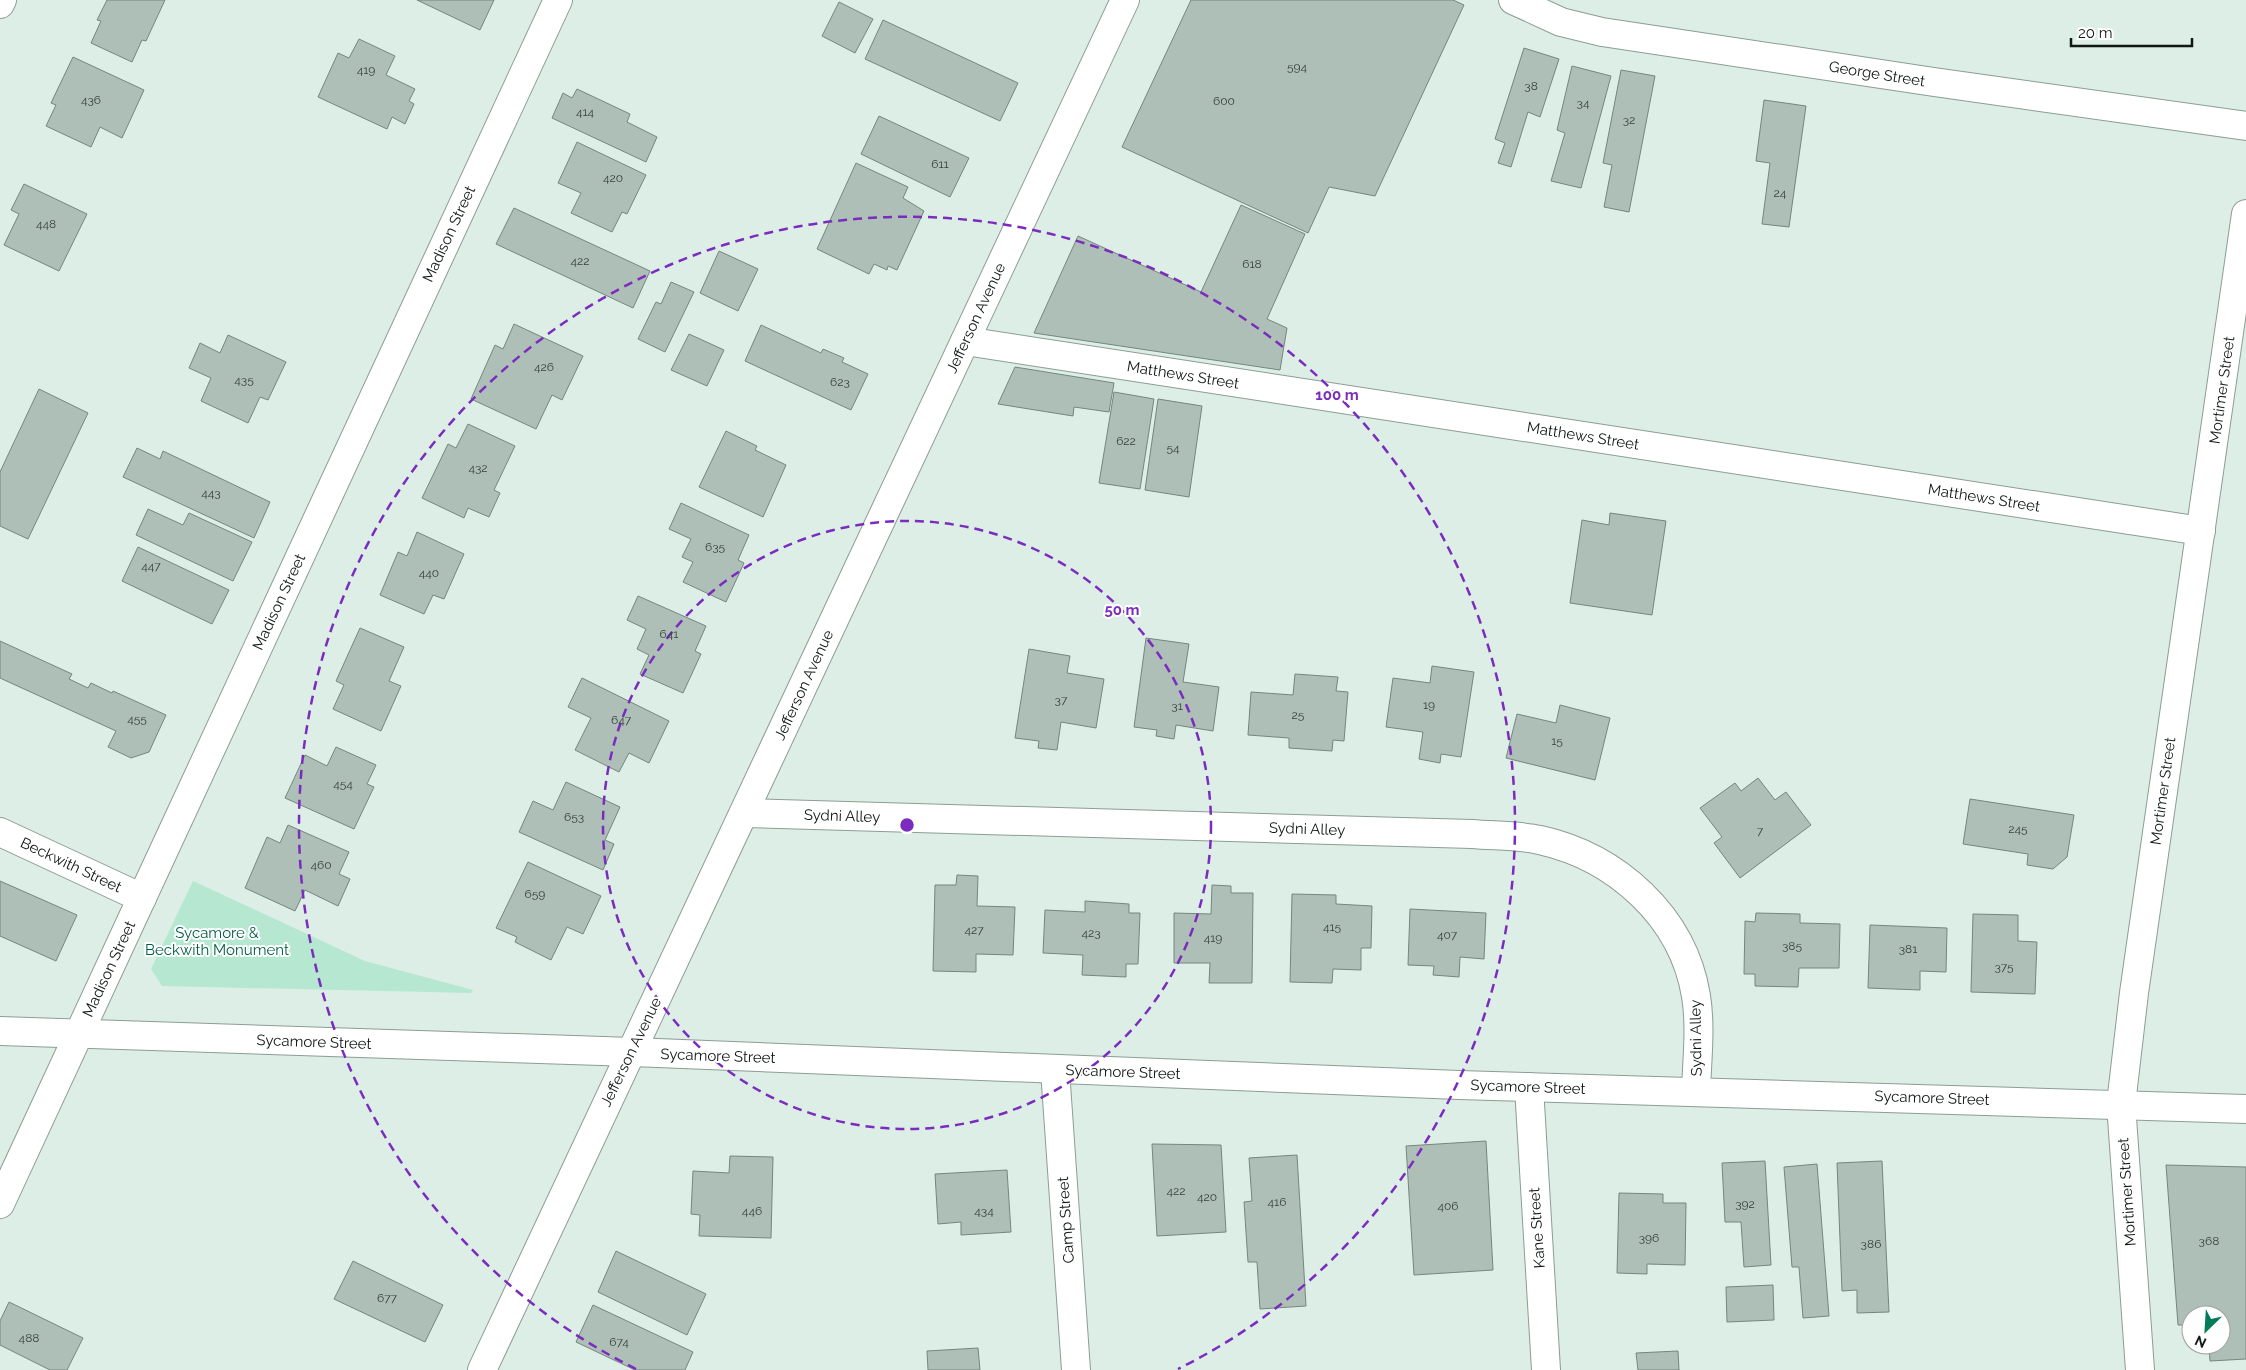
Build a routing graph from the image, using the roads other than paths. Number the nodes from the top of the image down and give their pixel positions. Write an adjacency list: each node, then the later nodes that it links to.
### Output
1 (2, 0): 5 (street)
2 (558, 0): 12 (street, Madison Street)
3 (1125, 0): 8 (street, Jefferson Avenue)
4 (1513, 0): 6 (street, George Street)
5 (0, 4)
6 (2246, 126)
7 (2246, 214): 9 (street, Mortimer Street)
8 (965, 341): 9 (street, Matthews Street); 10 (street, Jefferson Avenue)
9 (2201, 531): 19 (street, Mortimer Street)
10 (744, 813): 15 (street, Jefferson Avenue); 18 (street, Sydni Alley)
11 (0, 832): 12 (street, Beckwith Street)
12 (142, 898): 14 (street, Madison Street)
13 (0, 1032): 14 (street, Sycamore Street)
14 (79, 1034): 15 (street, Sycamore Street); 21 (street, Madison Street)
15 (632, 1052): 16 (street, Sycamore Street); 22 (street, Jefferson Avenue)
16 (1055, 1070): 17 (street, Sycamore Street); 23 (street, Camp Street)
17 (1529, 1087): 18 (street, Sycamore Street); 24 (street, Kane Street)
18 (1696, 1091): 19 (street, Sycamore Street)
19 (2121, 1104): 20 (street, Sycamore Street); 25 (street, Mortimer Street)
20 (2246, 1108)
21 (0, 1204)
22 (482, 1370)
23 (1076, 1370)
24 (1546, 1370)
25 (2140, 1370)

